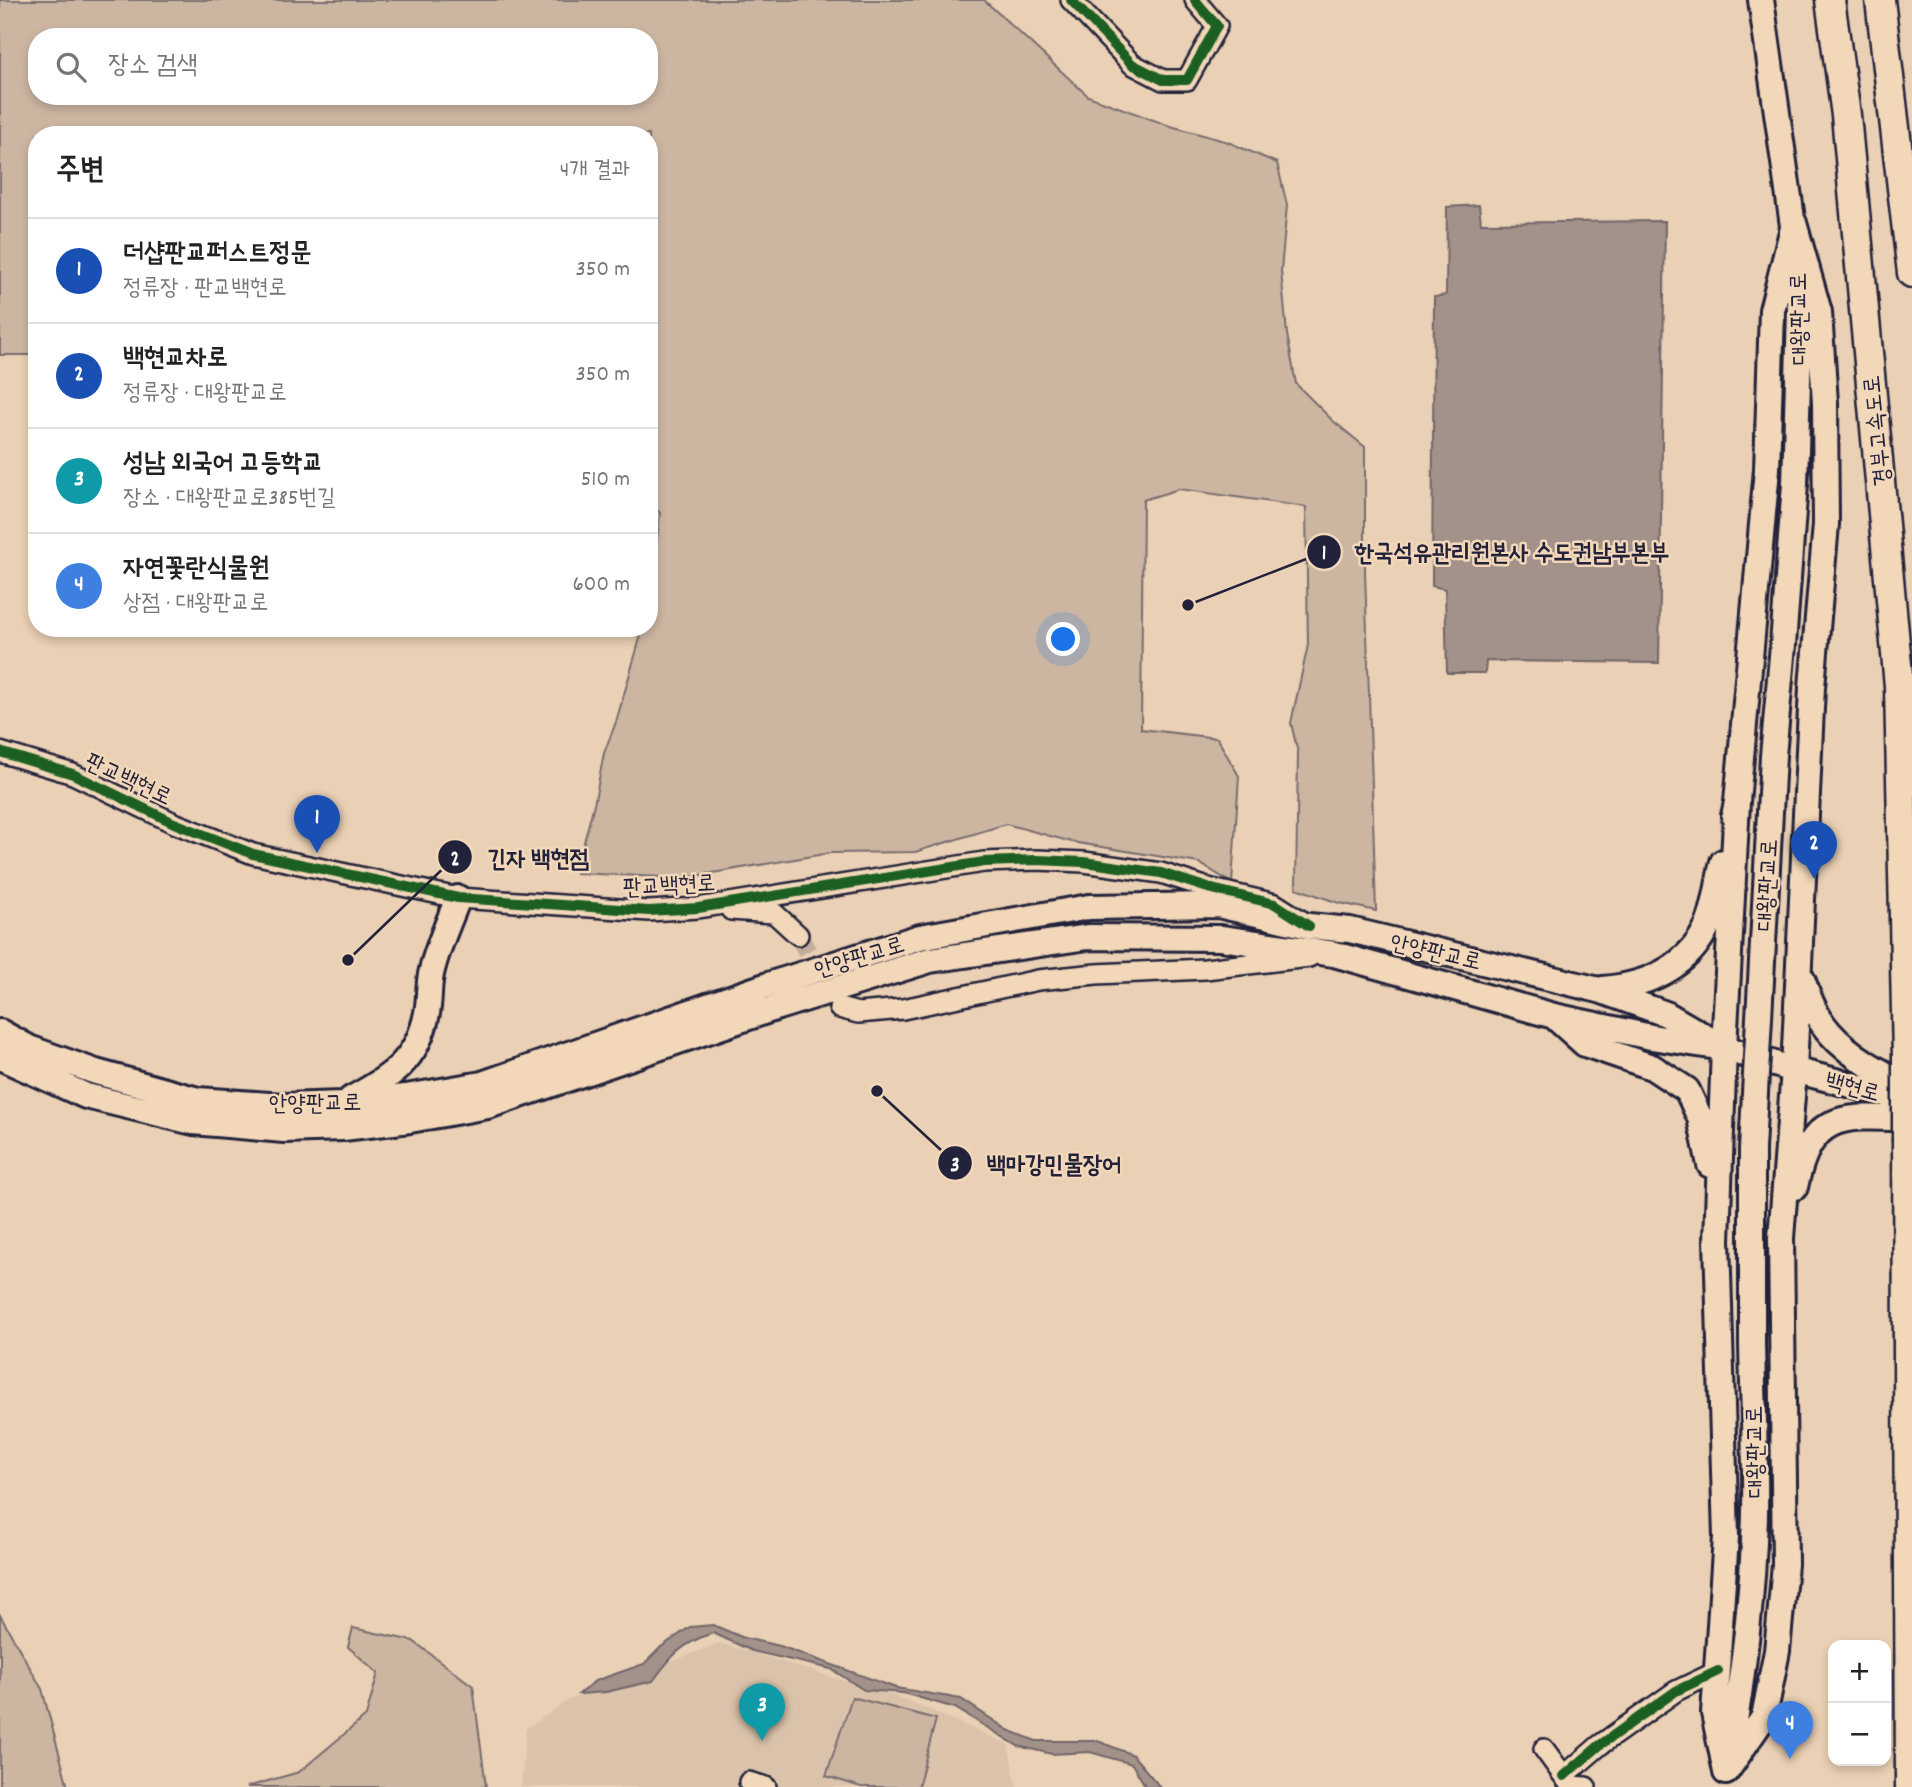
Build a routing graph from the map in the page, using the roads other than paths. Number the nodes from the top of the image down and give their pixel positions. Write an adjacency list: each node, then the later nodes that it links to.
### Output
1 (1070, 0): 2 (street)
2 (1195, 0)
3 (1761, 0): 6 (main road, 대왕판교로)
4 (1830, 0): 26 (highway, 경부고속도로, bridge)
5 (1880, 0): 7 (highway)
6 (1794, 223): 9 (main road); 15 (main road, 대왕판교로); 31 (main road, 대왕판교로, bridge)
7 (1912, 273)
8 (0, 752): 11 (street, 판교백현로)
9 (1737, 802): 16 (main road); 20 (main road, 대왕판교로)
10 (811, 888): 12 (street, 판교백현로); 12 (street); 13 (street, 판교백현로)
11 (458, 898): 12 (street, 판교백현로); 25 (main road)
12 (698, 908)
13 (1308, 926): 16 (main road, 안양판교로); 25 (main road, 안양판교로)
14 (1334, 954): 17 (street); 18 (main road, 안양판교로); 21 (main road, 안양판교로)
15 (1799, 972): 22 (main road, 대왕판교로); 23 (main road)
16 (1600, 990): 20 (main road, 안양판교로)
17 (839, 1008)
18 (1554, 1016): 20 (main road, 안양판교로); 28 (main road)
19 (0, 1032): 25 (main road, 안양판교로)
20 (1724, 1048): 22 (main road, 안양판교로); 28 (main road, 대왕판교로)
21 (0, 1057)
22 (1794, 1070): 24 (main road, 백현로); 27 (main road, 대왕판교로)
23 (1912, 1088)
24 (1912, 1101)
25 (342, 1104)
26 (1910, 1130): 27 (main road); 33 (highway, 경부고속도로)
27 (1781, 1238): 31 (main road, 대왕판교로)
28 (1717, 1240): 29 (main road, 대왕판교로)
29 (1718, 1671): 31 (main road, 대왕판교로); 32 (street)
30 (1544, 1749): 32 (street)
31 (1725, 1779)
32 (1572, 1784)
33 (1910, 1787)

